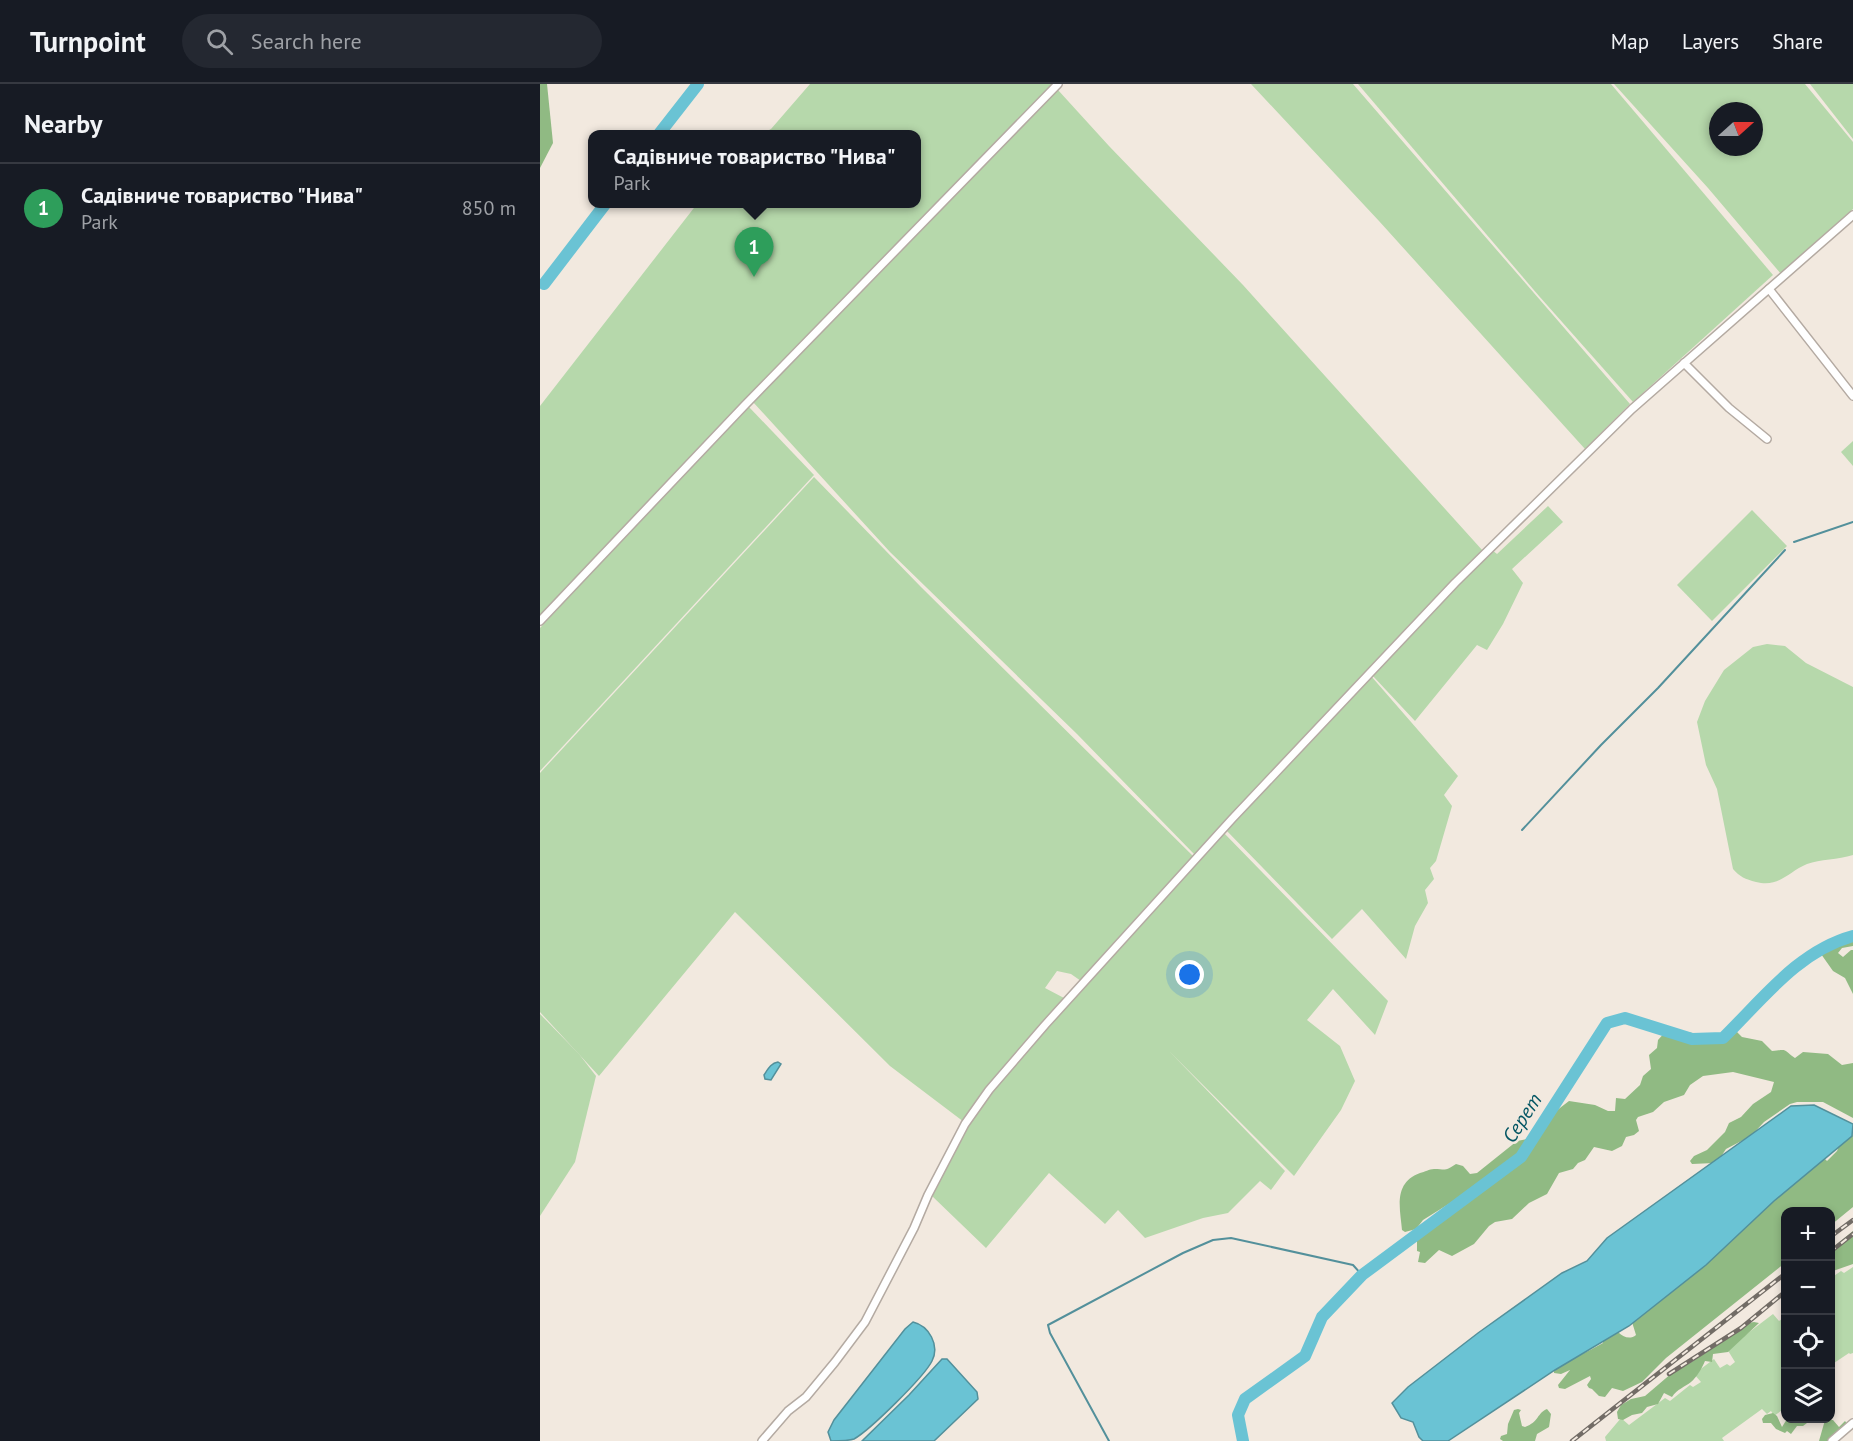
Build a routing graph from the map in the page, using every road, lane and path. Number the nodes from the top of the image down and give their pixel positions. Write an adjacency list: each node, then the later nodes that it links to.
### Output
1 (1058, 84): 7 (street)
2 (1853, 215): 3 (street)
3 (1769, 289): 4 (street); 5 (street)
4 (1684, 363): 6 (street); 9 (street)
5 (1853, 396)
6 (1767, 439)
7 (540, 621)
8 (1853, 1423): 10 (street)
9 (762, 1441)
10 (1832, 1441)

